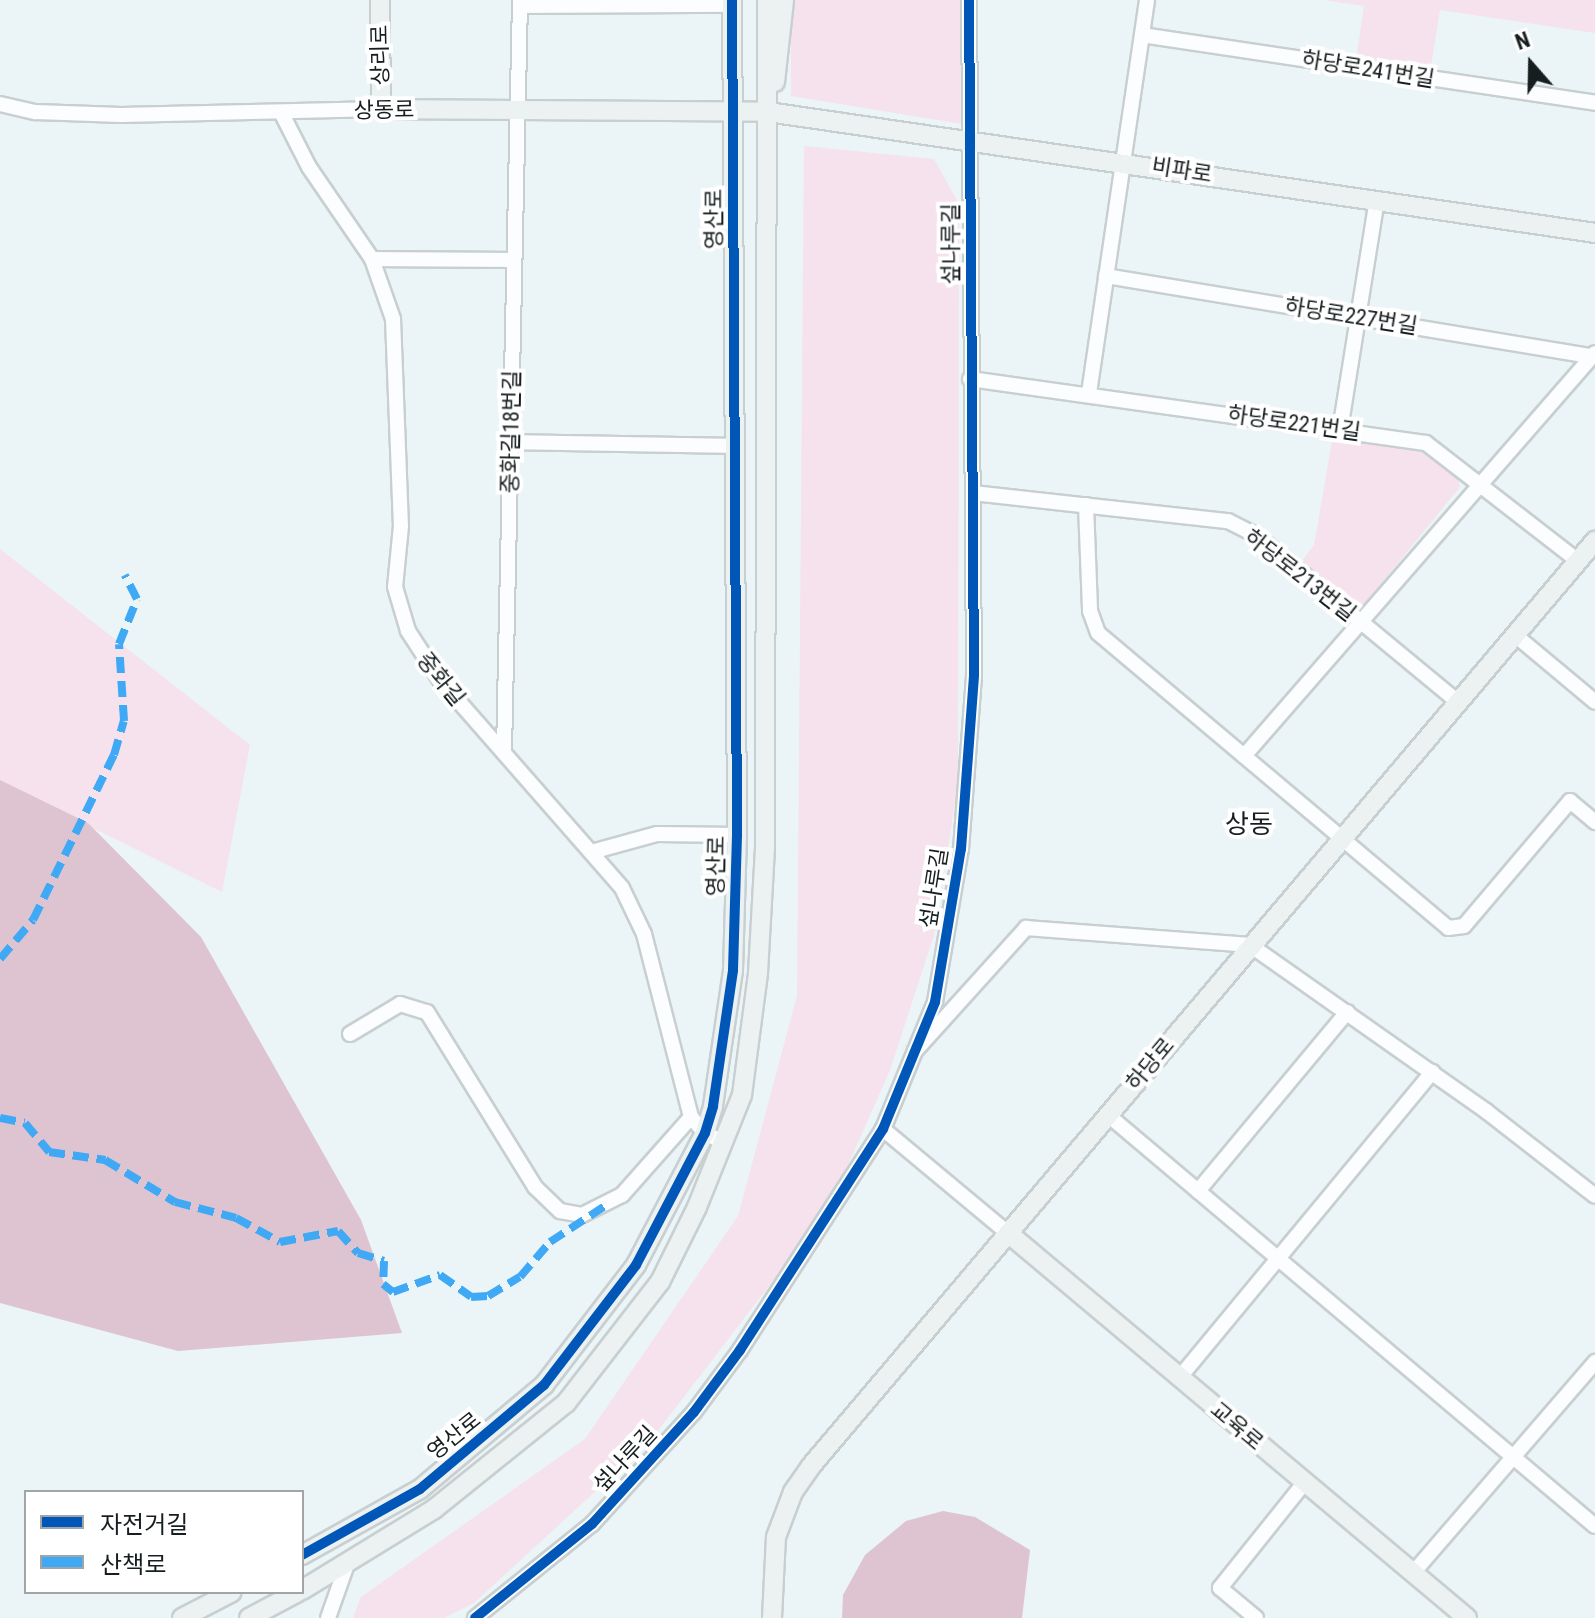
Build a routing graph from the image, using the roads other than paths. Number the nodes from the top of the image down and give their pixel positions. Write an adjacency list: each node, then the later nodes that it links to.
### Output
1 (380, 0): 11 (street, 상리로)
2 (767, 0): 14 (street, 영산로)
3 (784, 0): 14 (street)
4 (969, 0): 16 (street, 섶나루길)
5 (1147, 0): 8 (street)
6 (732, 2): 7 (street); 12 (street, 영산로)
7 (520, 3): 13 (street, 중화길18번길)
8 (1142, 35): 9 (street, 하당로241번길); 17 (street)
9 (1595, 103)
10 (0, 104): 15 (street, 상동로)
11 (381, 109): 13 (street, 상동로); 15 (street, 상동로)
12 (734, 109): 13 (street, 상동로); 14 (street, 상동로); 29 (street, 영산로)
13 (516, 111): 21 (street, 중화길18번길)
14 (768, 112): 16 (street, 비파로); 54 (street, 영산로)
15 (282, 114): 20 (street, 중화길)
16 (972, 142): 17 (street, 비파로); 25 (street, 섶나루길)
17 (1123, 161): 18 (street, 비파로); 22 (street)
18 (1377, 200): 19 (street, 비파로); 23 (street)
19 (1595, 233)
20 (372, 259): 21 (street); 39 (street, 중화길)
21 (513, 260): 28 (street, 중화길18번길)
22 (1106, 276): 23 (street, 하당로227번길); 26 (street)
23 (1358, 317): 24 (street, 하당로227번길); 27 (street)
24 (1594, 355): 30 (street)
25 (970, 379): 26 (street, 하당로221번길); 31 (street, 섶나루길)
26 (1089, 393): 27 (street, 하당로221번길)
27 (1340, 430): 30 (street, 하당로221번길)
28 (511, 442): 29 (street); 39 (street, 중화길18번길)
29 (732, 446): 42 (street, 영산로)
30 (1481, 482): 34 (street, 하당로221번길); 35 (street)
31 (973, 493): 32 (street, 하당로213번길); 48 (street, 섶나루길)
32 (1086, 505): 35 (street, 하당로213번길); 40 (street)
33 (1595, 541): 34 (street, 하당로)
34 (1578, 561): 36 (street, 하당로)
35 (1359, 620): 37 (street, 하당로213번길); 40 (street)
36 (1515, 635): 37 (street, 하당로); 38 (street)
37 (1458, 702): 43 (street, 하당로)
38 (1595, 702)
39 (504, 752): 44 (street, 중화길)
40 (1244, 756): 43 (street)
41 (1595, 822): 43 (street)
42 (737, 835): 44 (street); 53 (street, 영산로)
43 (1342, 838): 45 (street, 하당로)
44 (595, 851): 51 (street, 중화길)
45 (1250, 945): 46 (street); 48 (street); 50 (street, 하당로)
46 (1347, 1012): 49 (street); 55 (street)
47 (350, 1034): 51 (street)
48 (911, 1053): 52 (street, 섶나루길)
49 (1432, 1072): 56 (street); 58 (street)
50 (1108, 1115): 55 (street); 57 (street, 하당로)
51 (691, 1117): 53 (street, 중화길)
52 (883, 1129): 57 (street); 73 (street, 섶나루길)
53 (705, 1133): 54 (street, 중화길); 64 (street, 영산로)
54 (725, 1143): 65 (street, 영산로)
55 (1198, 1191): 58 (street)
56 (1595, 1196)
57 (1008, 1233): 60 (street, 교육로); 74 (street, 하당로)
58 (1278, 1258): 60 (street); 61 (street)
59 (1595, 1362): 61 (street)
60 (1180, 1377): 62 (street, 교육로)
61 (1513, 1457): 63 (street); 66 (street)
62 (1305, 1482): 66 (street, 교육로); 75 (street)
63 (1595, 1526)
64 (304, 1554)
65 (346, 1567): 67 (street, 영산로); 72 (street)
66 (1413, 1573): 76 (street, 교육로)
67 (304, 1589)
68 (228, 1594): 70 (street)
69 (294, 1594): 71 (street, 영산로)
70 (182, 1618)
71 (249, 1618)
72 (328, 1618)
73 (475, 1618)
74 (772, 1618)
75 (1256, 1618)
76 (1467, 1618)

